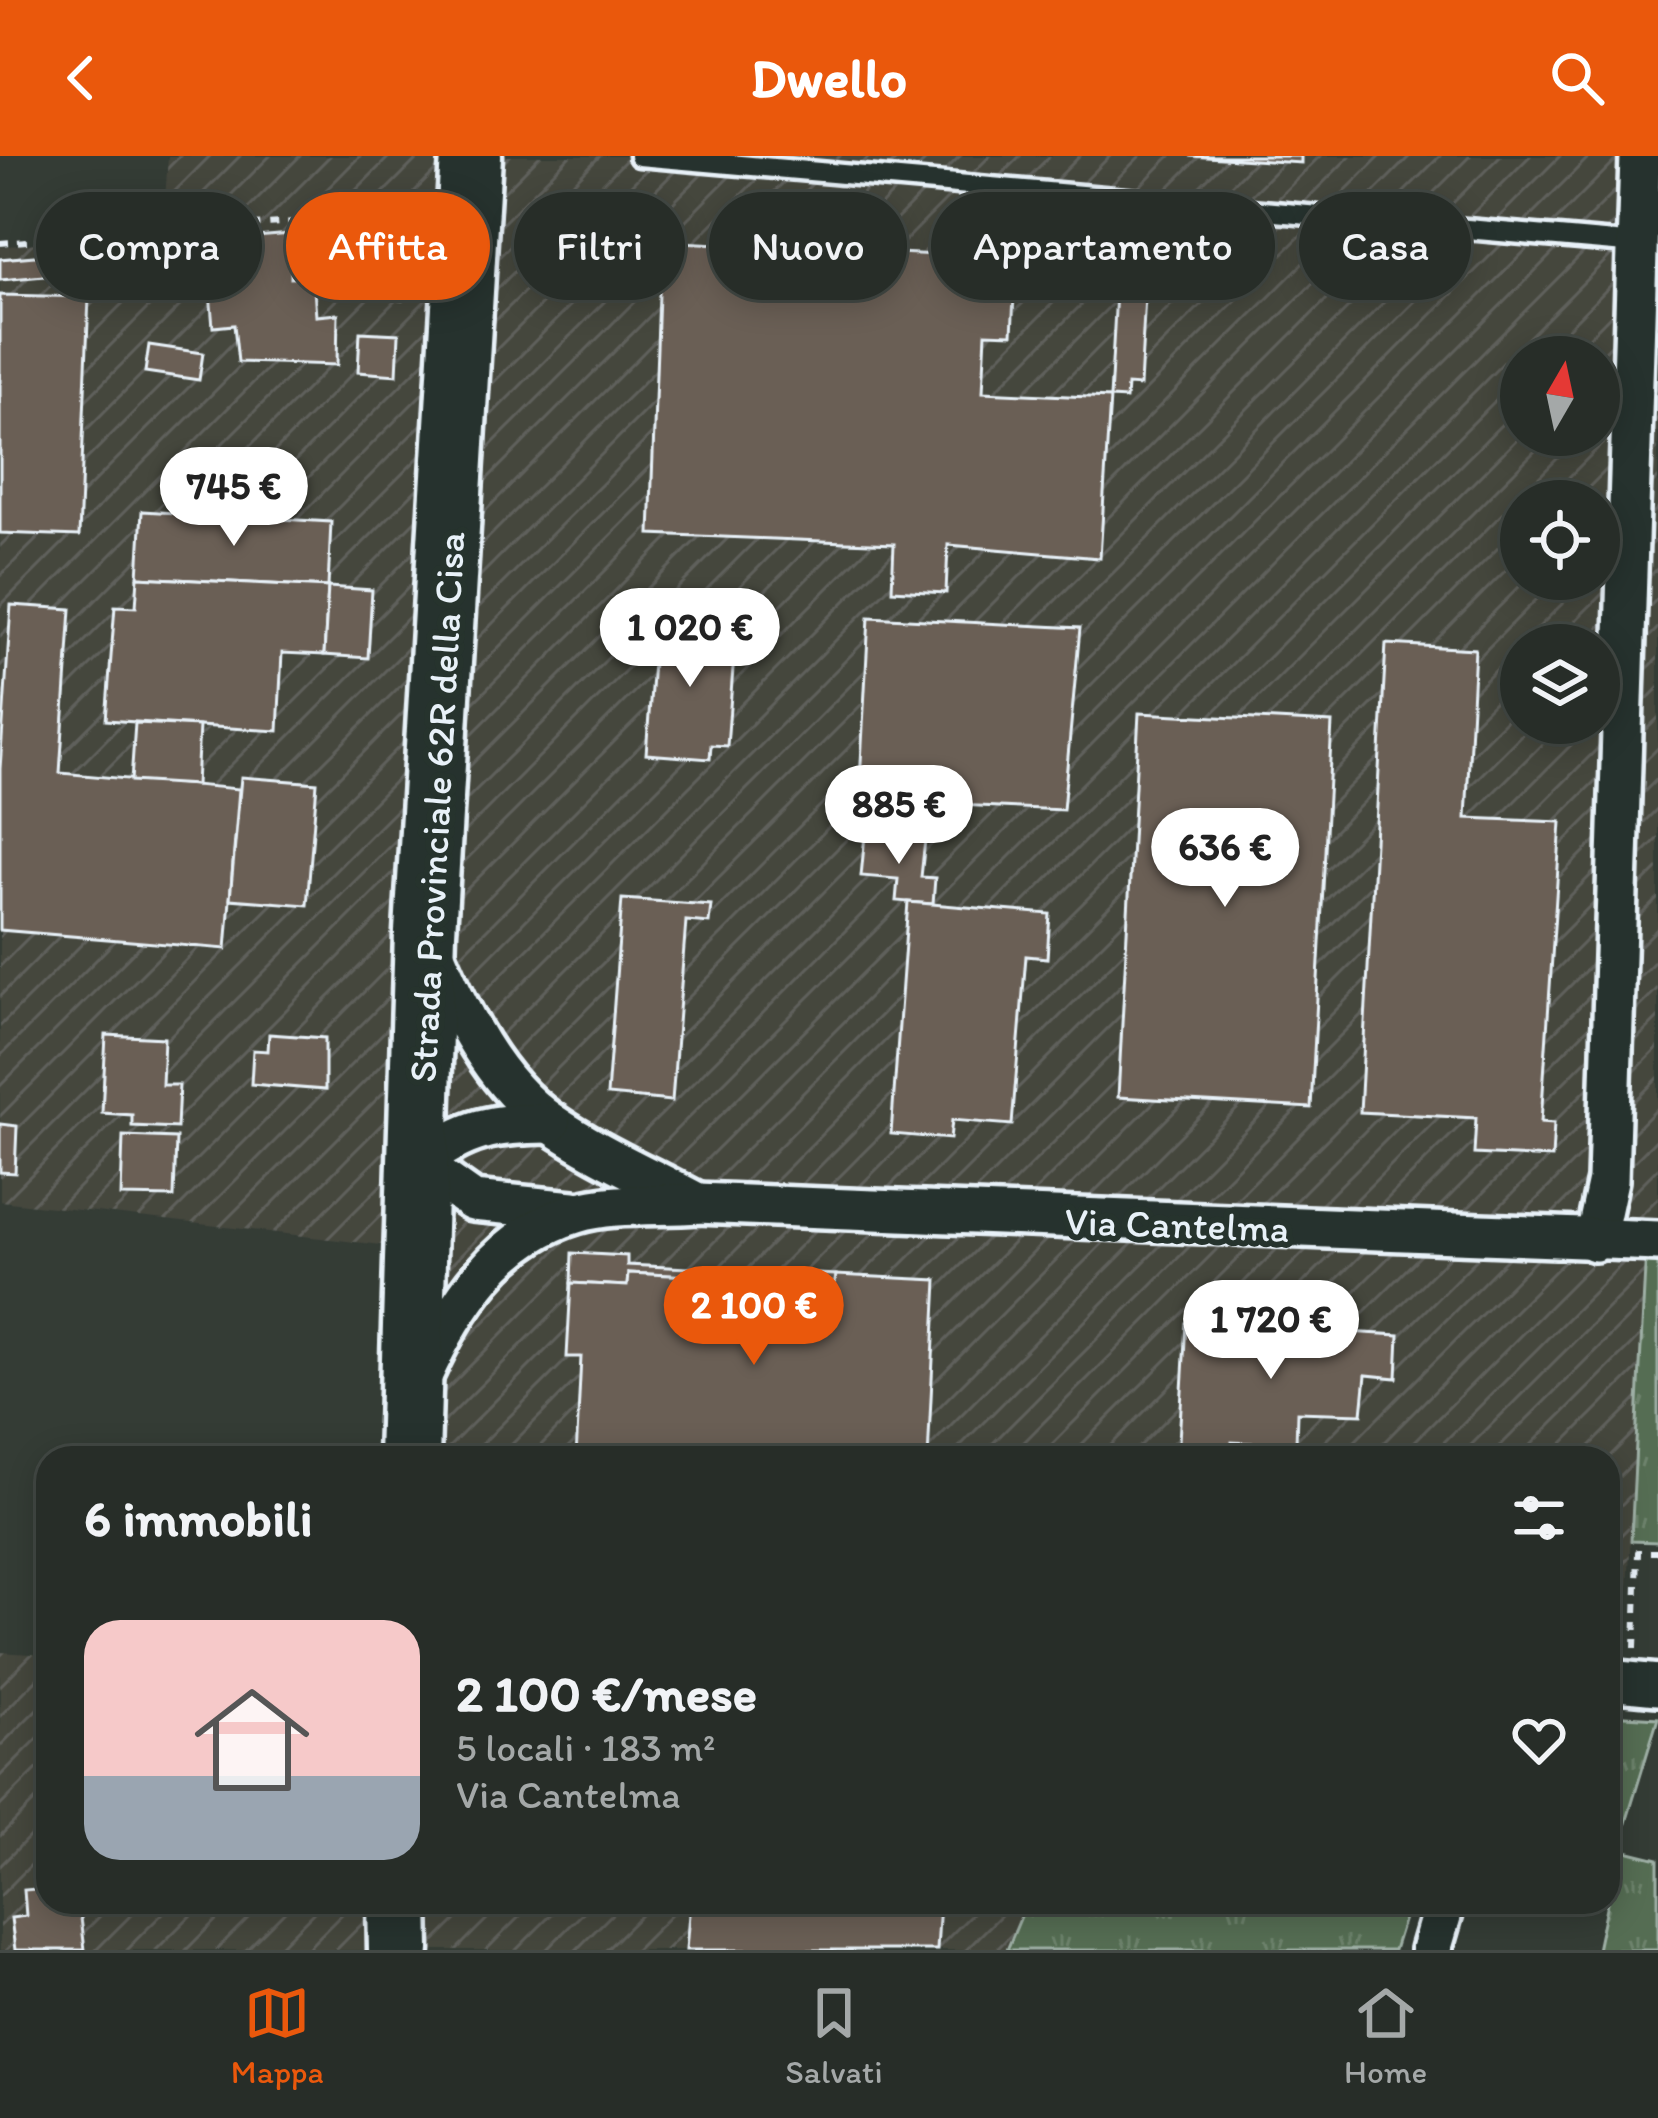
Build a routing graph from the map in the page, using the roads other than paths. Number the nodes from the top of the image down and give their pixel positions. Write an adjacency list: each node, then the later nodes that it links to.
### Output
1 (639, 156): 4 (lane)
2 (1640, 156): 4 (street)
3 (470, 183): 5 (main road, Strada Provinciale 62R della Cisa)
4 (1637, 244): 10 (street)
5 (425, 932): 6 (street); 7 (main road, Strada Provinciale 62R della Cisa)
6 (550, 1123): 7 (street); 8 (street)
7 (419, 1163): 9 (street); 12 (main road, Strada Provinciale 62R della Cisa)
8 (697, 1203): 9 (street, Via Cantelma); 10 (street, Via Cantelma)
9 (578, 1212): 12 (street)
10 (1595, 1241): 11 (street, Via Cantelma)
11 (1658, 1241)
12 (412, 1397): 13 (main road, Strada Provinciale 62R della Cisa)
13 (410, 1446)
14 (1658, 1663): 15 (lane)
15 (1640, 1677)
16 (398, 1914): 18 (main road)
17 (1442, 1914): 19 (street)
18 (399, 1950)
19 (1431, 1950)

